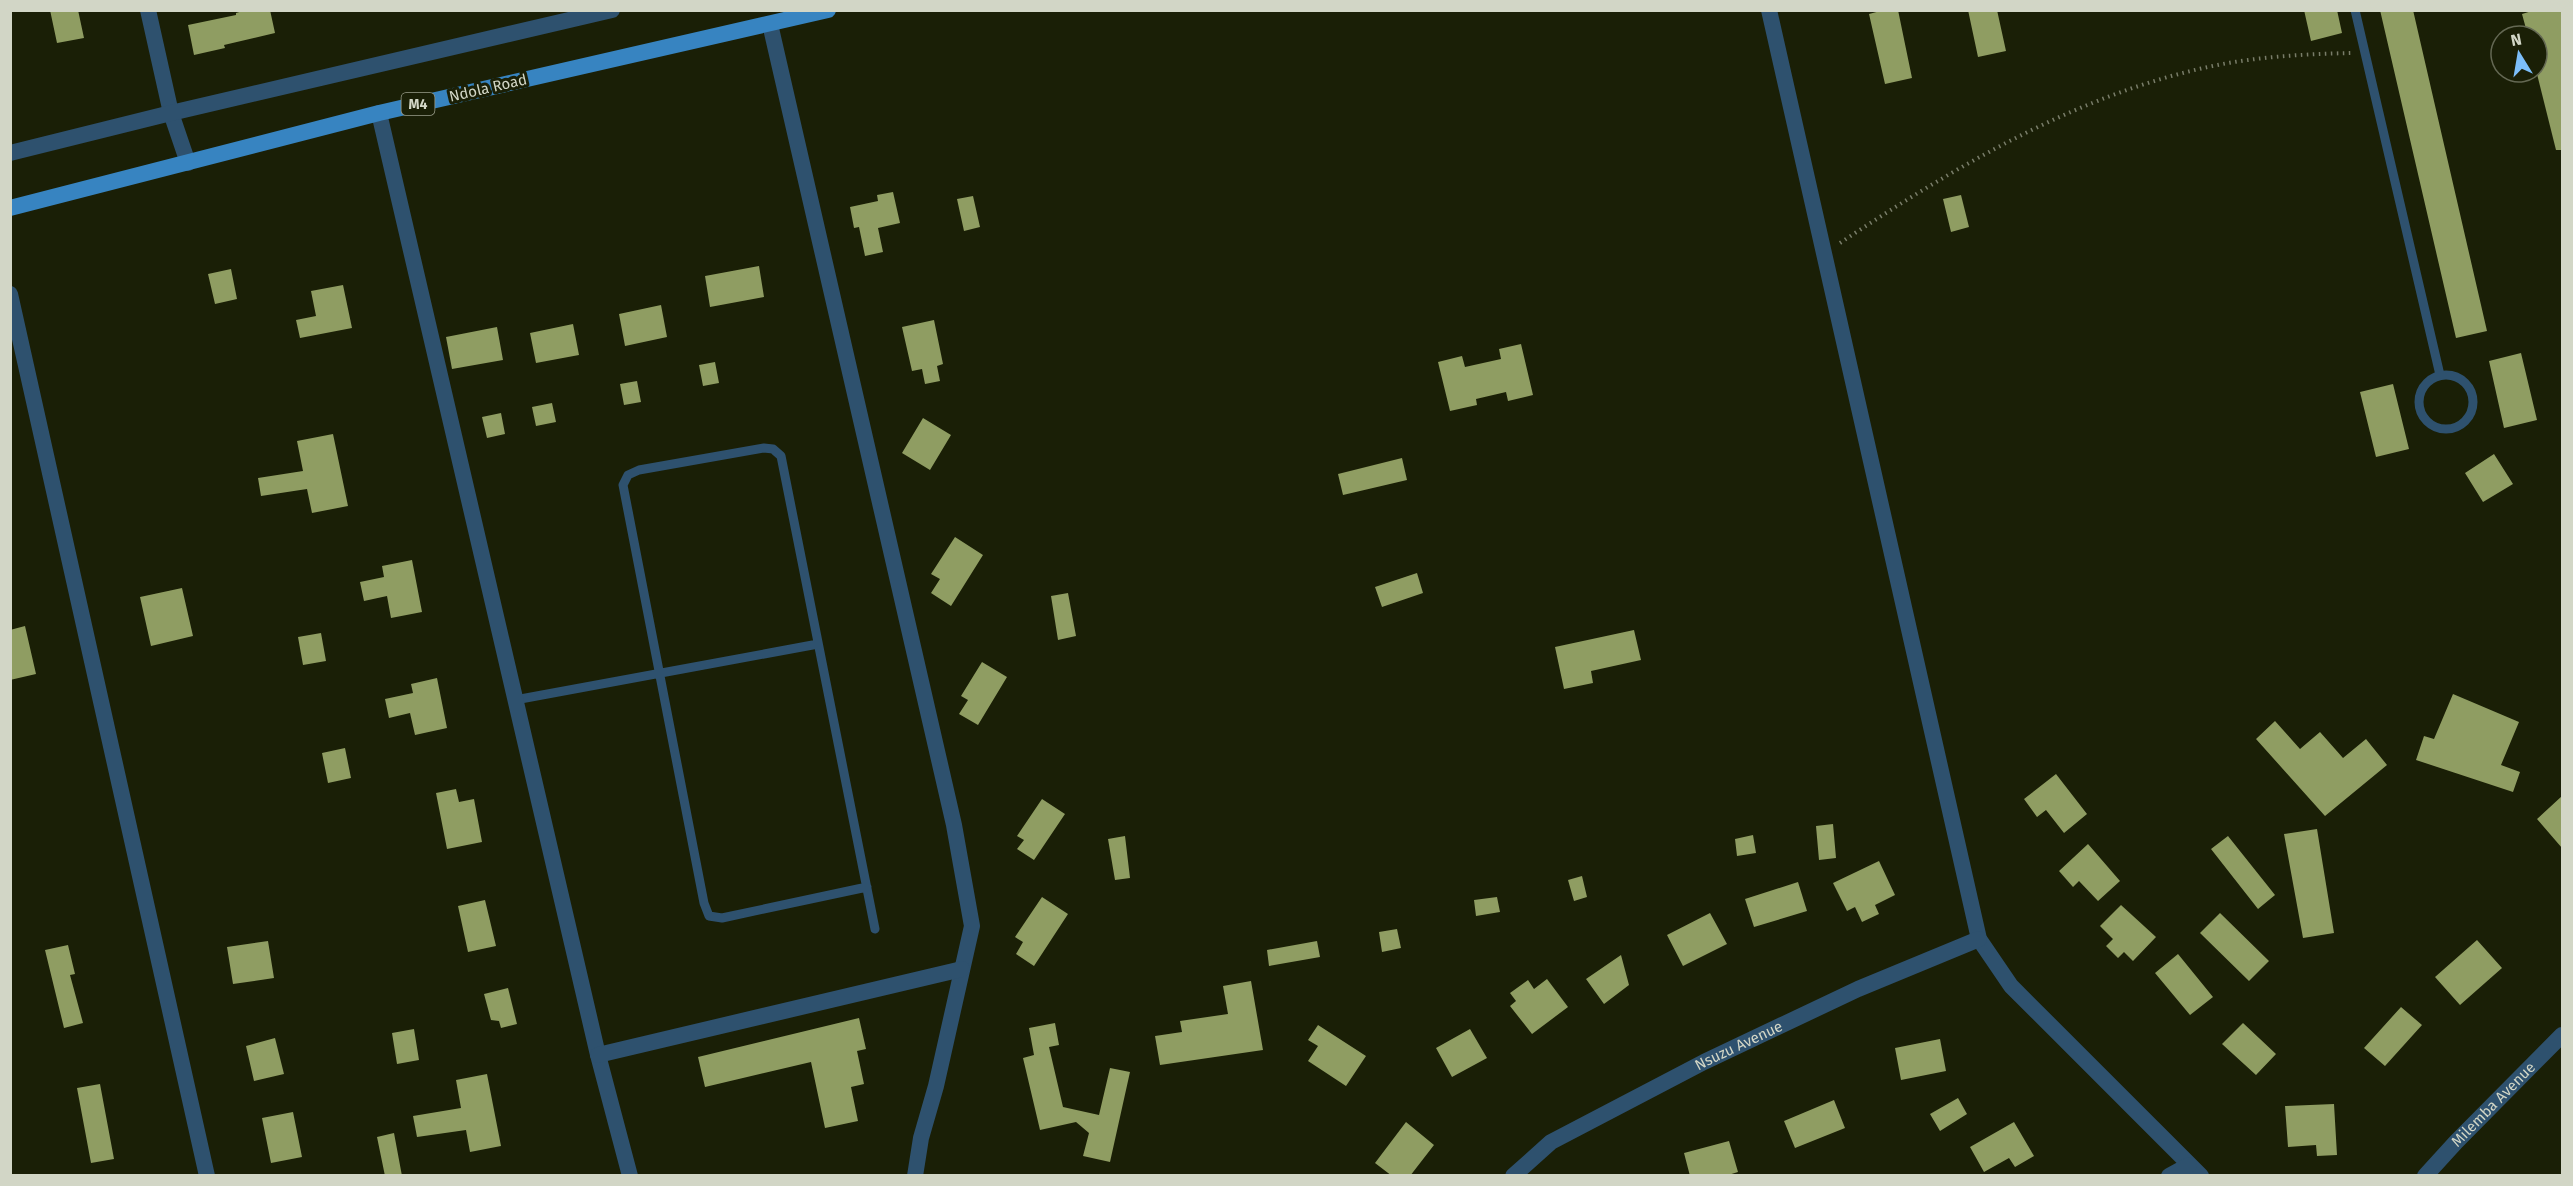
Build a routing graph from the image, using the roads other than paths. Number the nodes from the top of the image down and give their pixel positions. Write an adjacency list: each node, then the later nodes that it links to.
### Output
1 (148, 10): 7 (street)
2 (612, 10): 7 (street)
3 (828, 10): 6 (main road, Ndola Road / M4)
4 (1768, 10): 19 (street)
5 (2355, 10): 13 (lane)
6 (770, 24): 8 (main road, Ndola Road / M4); 20 (street)
7 (171, 113): 9 (street); 10 (street)
8 (379, 113): 10 (main road, Ndola Road / M4); 16 (street)
9 (10, 153)
10 (188, 163): 11 (main road, Ndola Road / M4)
11 (10, 208)
12 (10, 294): 24 (street)
13 (2440, 375): 13 (lane)
14 (818, 644): 15 (lane); 15 (lane); 17 (lane)
15 (661, 674): 16 (lane); 17 (lane)
16 (515, 700): 22 (street)
17 (867, 887): 18 (lane)
18 (875, 929)
19 (1979, 939): 23 (street); 27 (street, Nsuzu Avenue)
20 (962, 969): 22 (street); 26 (street)
21 (2562, 1035): 29 (street, Milemba Avenue)
22 (598, 1055): 25 (street)
23 (2195, 1170): 28 (street)
24 (207, 1176)
25 (630, 1176)
26 (915, 1176)
27 (1513, 1176)
28 (2169, 1176)
29 (2425, 1176)

